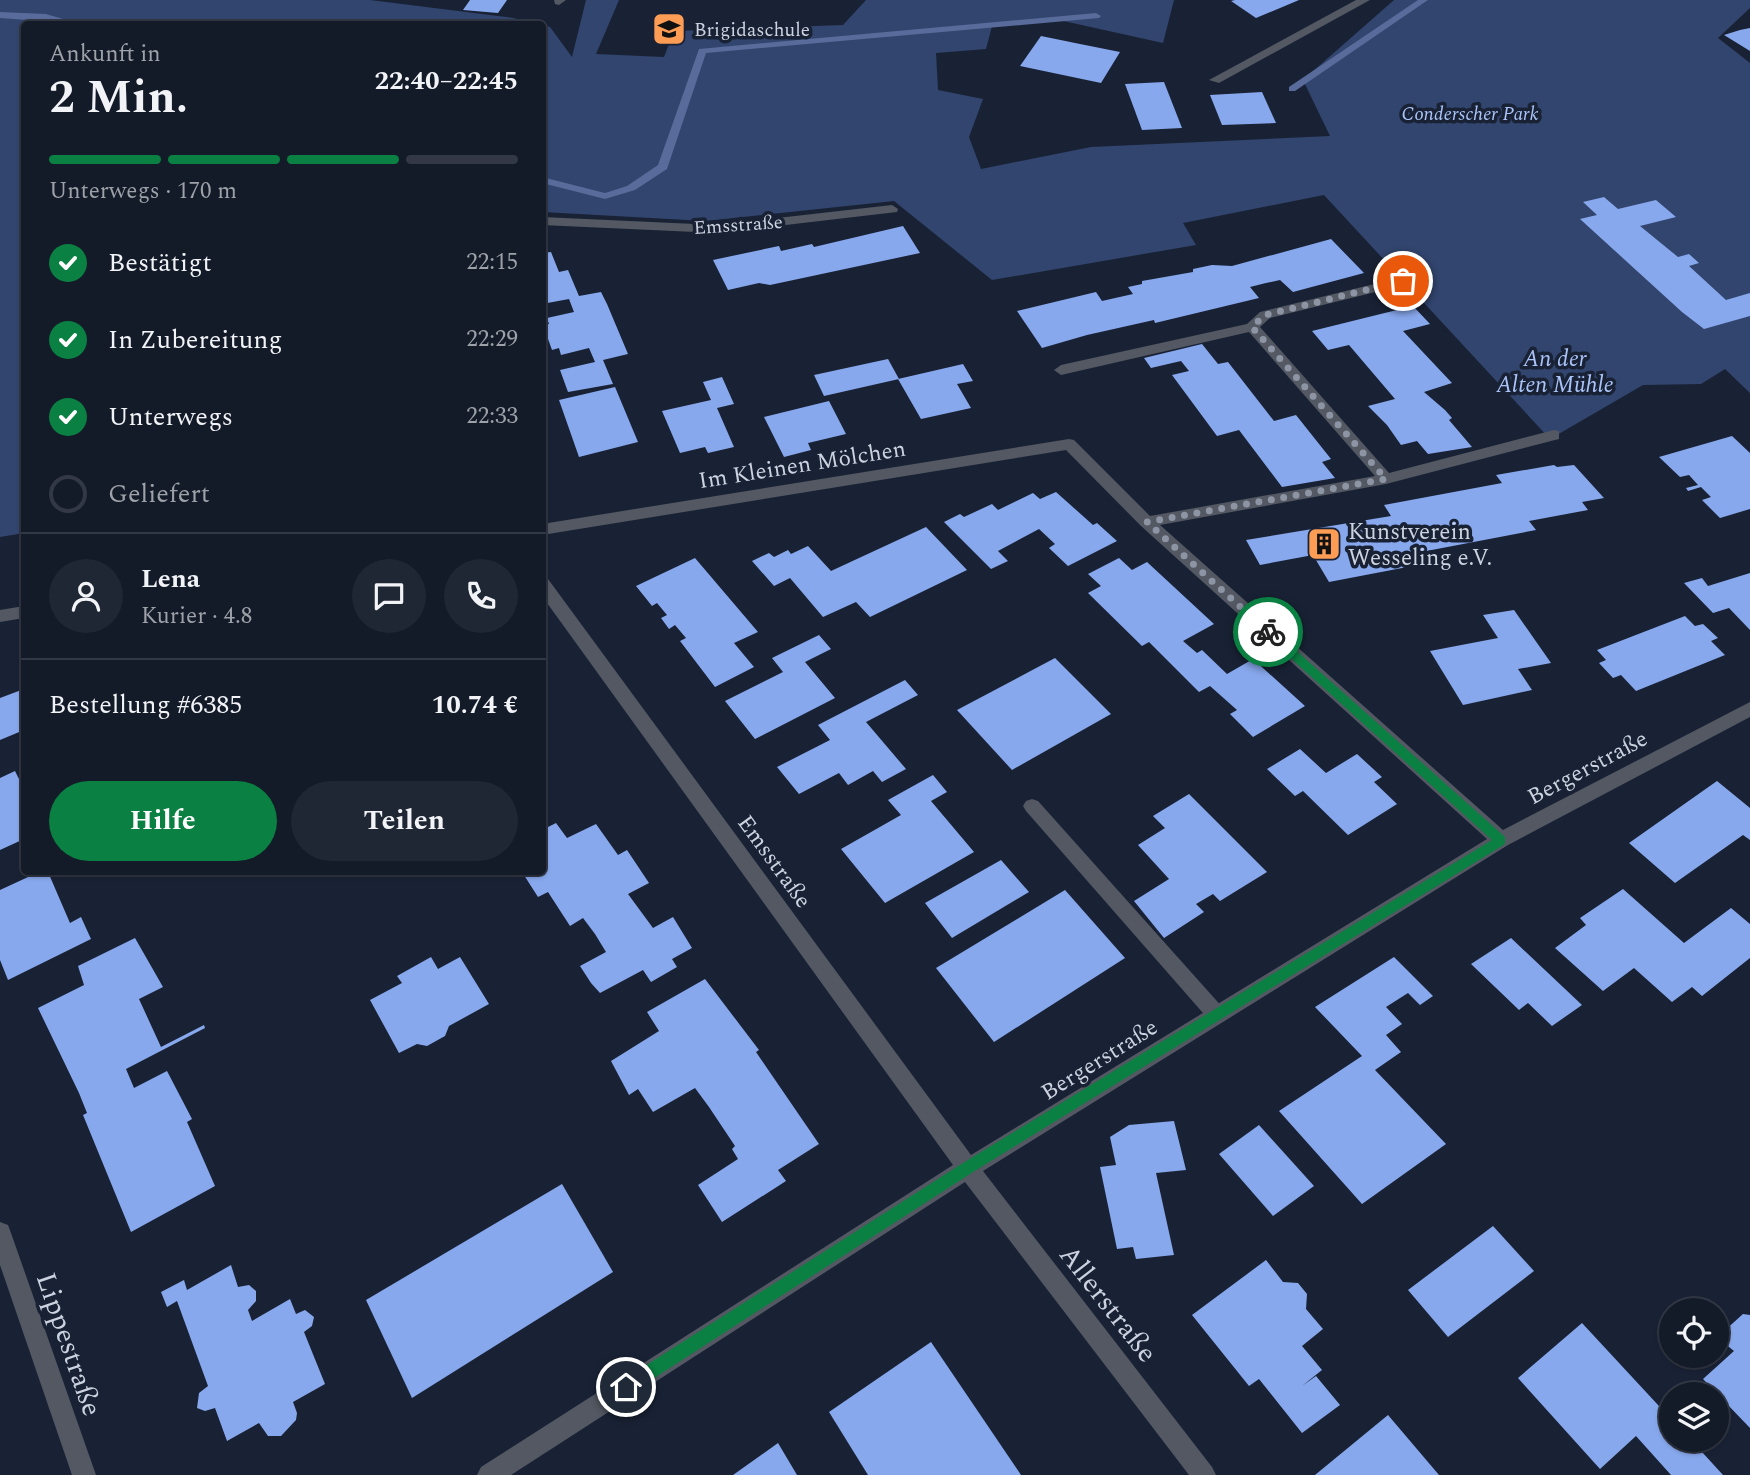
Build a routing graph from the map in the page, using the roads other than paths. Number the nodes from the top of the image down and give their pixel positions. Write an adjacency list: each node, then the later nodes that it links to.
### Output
1 (1364, 0): 2 (street)
2 (1215, 80)
3 (892, 209): 4 (street, Emsstraße)
4 (546, 221)
5 (1403, 281): 6 (street)
6 (1252, 327): 7 (street); 9 (street)
7 (1061, 370)
8 (1555, 435): 9 (street)
9 (1386, 479): 10 (street)
10 (1147, 522): 11 (street, Im Kleinen Mölchen); 17 (street)
11 (546, 529)
12 (546, 588): 19 (street, Emsstraße)
13 (21, 612): 14 (street)
14 (0, 616)
15 (1750, 709): 17 (street, Bergerstraße)
16 (1032, 806): 18 (street)
17 (1501, 840): 18 (street, Bergerstraße)
18 (1217, 1015): 19 (street, Bergerstraße)
19 (968, 1168): 22 (street, Bergerstraße); 23 (street, Allerstraße)
20 (0, 1233): 21 (street, Lippestraße)
21 (84, 1475)
22 (489, 1475)
23 (1204, 1475)

